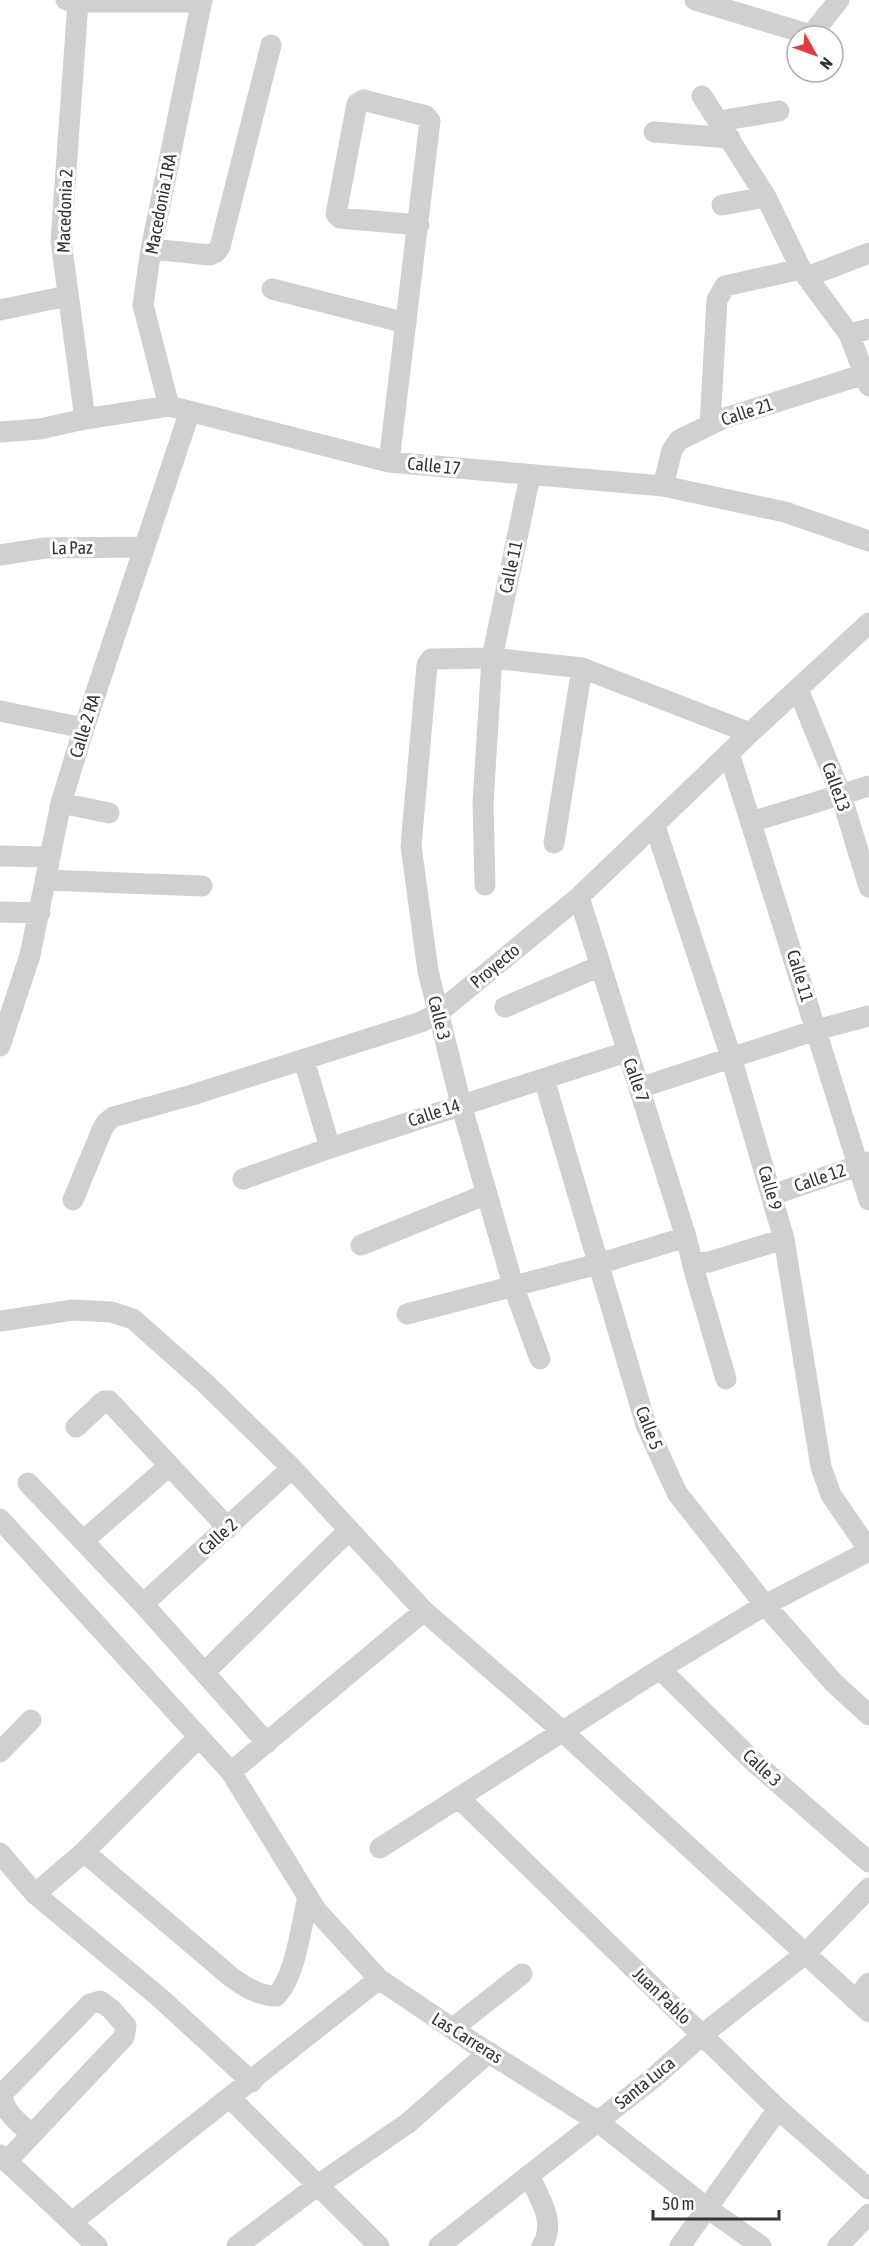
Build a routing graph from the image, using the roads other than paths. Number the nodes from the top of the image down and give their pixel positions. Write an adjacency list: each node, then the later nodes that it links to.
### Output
1 (694, 0): 6 (street)
2 (839, 0): 5 (street)
3 (72, 1): 4 (street); 19 (street, Macedonia 2)
4 (202, 1): 15 (street, Macedonia 1RA)
5 (819, 24)
6 (785, 27)
7 (271, 45): 15 (street)
8 (702, 96): 10 (street)
9 (779, 111): 10 (street)
10 (724, 129): 11 (street); 12 (street)
11 (654, 132)
12 (766, 197): 13 (street); 17 (street)
13 (722, 206)
14 (419, 225): 14 (street); 21 (street)
15 (151, 249): 24 (street, Macedonia 1RA)
16 (869, 253): 17 (street)
17 (804, 273): 22 (street); 27 (street)
18 (272, 289): 21 (street)
19 (67, 296): 20 (street); 26 (street, Macedonia 2)
20 (0, 310)
21 (406, 323): 29 (street)
22 (859, 331): 23 (street)
23 (867, 380): 27 (street, Calle 21)
24 (169, 406): 25 (street, Calle 17); 26 (street, Calle 17)
25 (190, 411): 29 (street, Calle 17); 33 (street, Calle 2 RA)
26 (85, 419): 28 (street, Calle 17)
27 (710, 425): 31 (street, Calle 21)
28 (2, 429)
29 (389, 462): 30 (street, Calle 17)
30 (530, 476): 31 (street, Calle 17); 36 (street, Calle 11)
31 (663, 486): 32 (street, Calle 17)
32 (869, 542)
33 (144, 547): 34 (street, La Paz); 40 (street, Calle 2 RA)
34 (0, 555)
35 (869, 623): 38 (street, Proyecto)
36 (492, 658): 37 (street); 53 (street, Calle 11); 61 (street, Calle 3)
37 (582, 668): 41 (street); 49 (street)
38 (798, 689): 41 (street, Proyecto); 44 (street, Calle13)
39 (0, 711): 40 (street)
40 (84, 728): 45 (street, Calle 2 RA)
41 (750, 733): 42 (street, Proyecto)
42 (729, 753): 47 (street, Calle 11); 48 (street, Proyecto)
43 (869, 786): 44 (street)
44 (841, 795): 47 (street); 55 (street, Calle13)
45 (61, 803): 46 (street); 51 (street, Calle 2 RA)
46 (109, 813)
47 (751, 822): 63 (street, Calle 11)
48 (655, 826): 56 (street, Proyecto); 66 (street, Calle 9)
49 (554, 843)
50 (0, 856): 51 (street)
51 (50, 856): 52 (street, Calle 2 RA)
52 (46, 880): 54 (street); 58 (street, Calle 2 RA)
53 (485, 885)
54 (202, 886)
55 (869, 887)
56 (579, 897): 59 (street, Calle 7); 61 (street, Proyecto)
57 (0, 912): 58 (street)
58 (40, 913): 64 (street, Calle 2 RA)
59 (600, 966): 60 (street); 65 (street, Calle 7)
60 (505, 1007)
61 (438, 1013): 67 (street, Proyecto); 70 (street, Calle 3)
62 (869, 1016): 63 (street)
63 (816, 1029): 66 (street); 72 (street, Calle 11)
64 (0, 1046)
65 (626, 1052): 68 (street, Calle 14); 69 (street, Calle 7)
66 (731, 1057): 69 (street); 75 (street, Calle 9)
67 (304, 1059): 71 (street); 76 (street, Proyecto)
68 (544, 1079): 70 (street, Calle 14); 82 (street, Calle 5)
69 (639, 1088): 78 (street, Calle 7)
70 (461, 1104): 71 (street, Calle 14); 74 (street, Calle 3)
71 (330, 1148): 73 (street, Calle 14)
72 (864, 1164): 75 (street, Calle 12); 77 (street, Calle 11)
73 (243, 1179)
74 (487, 1194): 80 (street); 83 (street, Calle 3)
75 (772, 1195): 79 (street, Calle 9)
76 (73, 1200)
77 (869, 1200)
78 (686, 1237): 81 (street, Calle 7); 82 (street)
79 (784, 1239): 81 (street); 96 (street, Calle 9)
80 (361, 1245)
81 (692, 1263): 87 (street, Calle 7)
82 (598, 1264): 83 (street); 98 (street, Calle 5)
83 (513, 1286): 84 (street); 86 (street, Calle 3)
84 (407, 1314)
85 (0, 1321): 90 (street)
86 (540, 1359)
87 (726, 1378)
88 (76, 1426): 89 (street)
89 (169, 1466): 93 (street); 95 (street)
90 (291, 1468): 93 (street, Calle 2); 94 (street)
91 (28, 1483): 95 (street)
92 (0, 1519): 105 (street, Las Carreras)
93 (228, 1528): 97 (street, Calle 2)
94 (348, 1531): 99 (street); 101 (street)
95 (83, 1541): 97 (street)
96 (869, 1550): 98 (street)
97 (143, 1604): 101 (street)
98 (765, 1605): 100 (street); 102 (street, Calle 5)
99 (424, 1611): 104 (street); 106 (street)
100 (660, 1669): 104 (street); 113 (street, Calle 3)
101 (205, 1672): 106 (street)
102 (869, 1715)
103 (31, 1720): 107 (street)
104 (561, 1730): 109 (street); 117 (street)
105 (199, 1737): 108 (street, Las Carreras); 111 (street)
106 (267, 1743): 108 (street)
107 (0, 1752)
108 (231, 1772): 116 (street, Las Carreras)
109 (460, 1799): 110 (street); 123 (street, Juan Pablo)
110 (380, 1848)
111 (84, 1852): 115 (street); 116 (street)
112 (0, 1853): 115 (street)
113 (869, 1862)
114 (869, 1888): 117 (street, Santa Luca)
115 (35, 1894): 125 (street)
116 (308, 1897): 119 (street, Las Carreras)
117 (805, 1954): 121 (street); 123 (street, Santa Luca)
118 (522, 1974): 122 (street)
119 (380, 1979): 122 (street, Las Carreras); 125 (street)
120 (869, 1983): 121 (street)
121 (862, 2006)
122 (452, 2029): 124 (street, Las Carreras)
123 (702, 2035): 127 (street, Juan Pablo); 128 (street, Santa Luca)
124 (489, 2052): 128 (street, Las Carreras); 132 (street)
125 (252, 2082): 126 (street)
126 (230, 2098): 132 (street); 136 (street)
127 (778, 2109): 133 (street, Juan Pablo); 134 (street)
128 (597, 2121): 131 (street, Santa Luca); 134 (street, Las Carreras)
129 (31, 2134): 129 (street); 130 (street)
130 (3, 2158): 136 (street)
131 (529, 2175): 140 (street, Santa Luca); 141 (street)
132 (318, 2185): 138 (street); 139 (street)
133 (869, 2189)
134 (707, 2208): 142 (street); 143 (street, Las Carreras)
135 (869, 2214): 144 (street)
136 (72, 2222): 137 (street)
137 (89, 2243)
138 (237, 2246)
139 (379, 2246)
140 (439, 2246)
141 (542, 2246)
142 (680, 2246)
143 (761, 2246)
144 (838, 2246)

